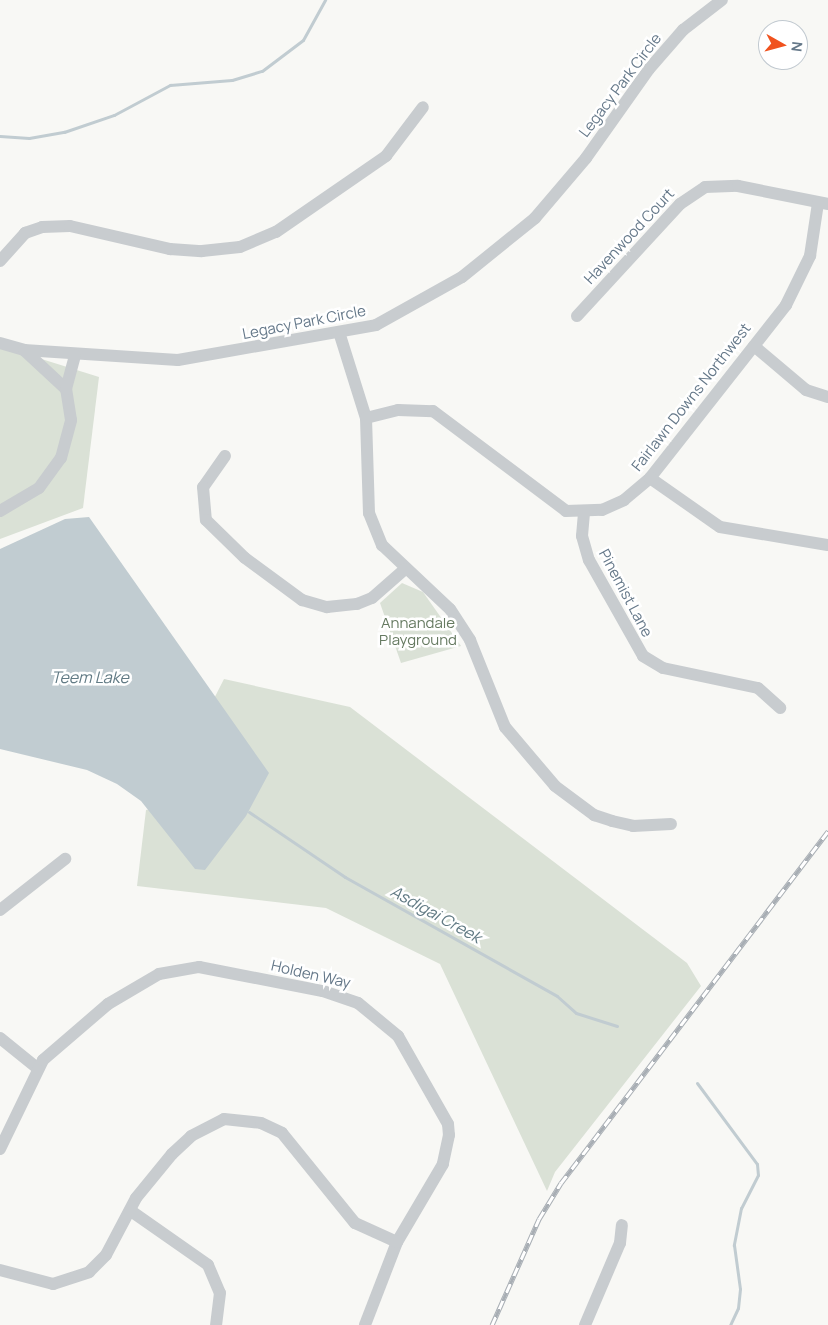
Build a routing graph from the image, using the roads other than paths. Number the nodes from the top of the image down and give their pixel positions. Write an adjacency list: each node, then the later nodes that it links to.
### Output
1 (722, 0): 6 (street, Legacy Park Circle)
2 (424, 107): 4 (street)
3 (823, 203): 5 (street, Havenwood Court); 8 (street, Fairlawn Downs Northwest)
4 (0, 261)
5 (576, 316)
6 (339, 332): 10 (street, Legacy Park Circle); 13 (street)
7 (0, 343): 9 (street, Legacy Park Circle)
8 (754, 346): 12 (street); 15 (street, Fairlawn Downs Northwest)
9 (24, 350): 10 (street, Legacy Park Circle); 11 (street)
10 (75, 355): 11 (street)
11 (66, 389): 16 (street)
12 (828, 397)
13 (366, 418): 17 (street, Fairlawn Downs Northwest); 19 (street)
14 (225, 456): 19 (street)
15 (650, 478): 17 (street, Fairlawn Downs Northwest); 18 (street)
16 (0, 511)
17 (584, 513): 20 (street, Pinemist Lane)
18 (828, 545)
19 (404, 569): 21 (street)
20 (780, 708)
21 (671, 824)
22 (65, 859): 23 (street)
23 (0, 910)
24 (0, 1038): 25 (street)
25 (37, 1068): 26 (street, Holden Way); 29 (street, Holden Way)
26 (0, 1150)
27 (131, 1211): 29 (street); 30 (street); 31 (street)
28 (622, 1225): 33 (street)
29 (397, 1242): 32 (street, Holden Way)
30 (0, 1270)
31 (216, 1325)
32 (365, 1325)
33 (585, 1325)

